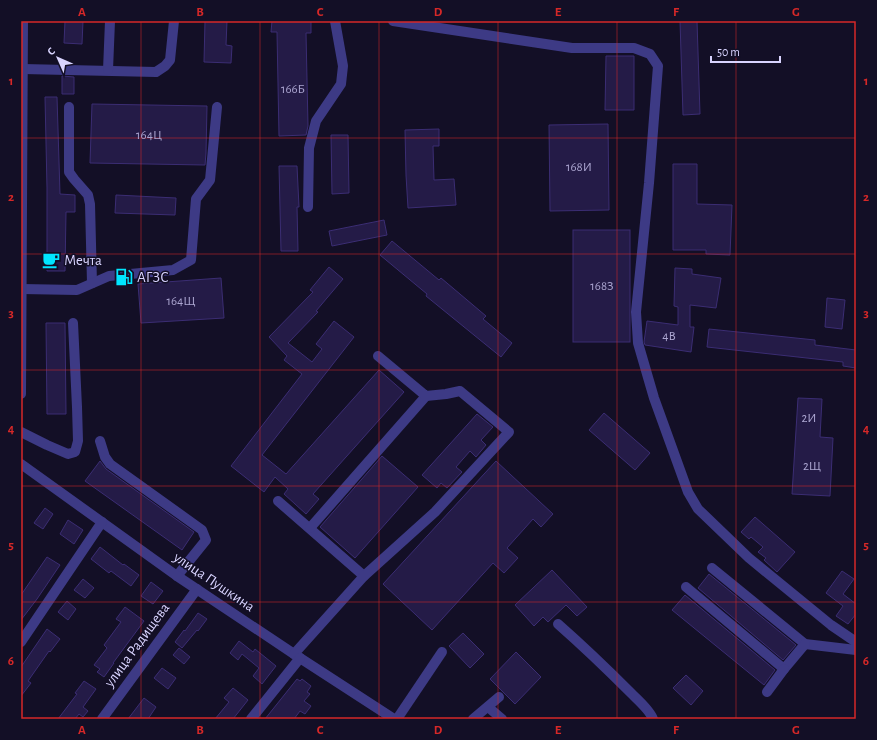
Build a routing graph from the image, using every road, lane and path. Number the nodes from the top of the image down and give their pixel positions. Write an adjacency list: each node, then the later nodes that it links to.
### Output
1 (23, 21): 6 (street)
2 (110, 21): 8 (street)
3 (174, 21): 8 (street)
4 (335, 21): 11 (street)
5 (393, 21): 31 (street)
6 (22, 47): 7 (street)
7 (23, 68): 8 (street); 13 (street)
8 (108, 70)
9 (69, 107): 12 (street)
10 (218, 107): 12 (street)
11 (308, 207)
12 (92, 284): 13 (street)
13 (22, 289): 16 (street)
14 (73, 323): 18 (street)
15 (378, 356): 17 (street)
16 (21, 394)
17 (426, 396): 23 (street); 26 (street)
18 (21, 432)
19 (100, 442): 25 (street)
20 (21, 464): 22 (street, улица Пушкина)
21 (278, 501): 23 (street)
22 (102, 522): 25 (street, улица Пушкина); 30 (street)
23 (310, 528): 26 (street)
24 (712, 568): 32 (street)
25 (177, 576): 28 (street, улица Пушкина)
26 (364, 576): 35 (street)
27 (686, 587): 36 (street)
28 (197, 589): 35 (street, улица Пушкина); 41 (street, улица Радищева)
29 (558, 624): 45 (street)
30 (21, 642)
31 (856, 642)
32 (805, 644): 33 (street); 36 (street)
33 (856, 650)
34 (442, 652): 40 (street)
35 (297, 656): 40 (street, улица Пушкина); 42 (street)
36 (784, 669): 37 (street)
37 (767, 692)
38 (499, 697): 39 (street)
39 (488, 707): 43 (street); 44 (street)
40 (390, 718)
41 (102, 719)
42 (251, 719)
43 (473, 719)
44 (502, 719)
45 (654, 719)

